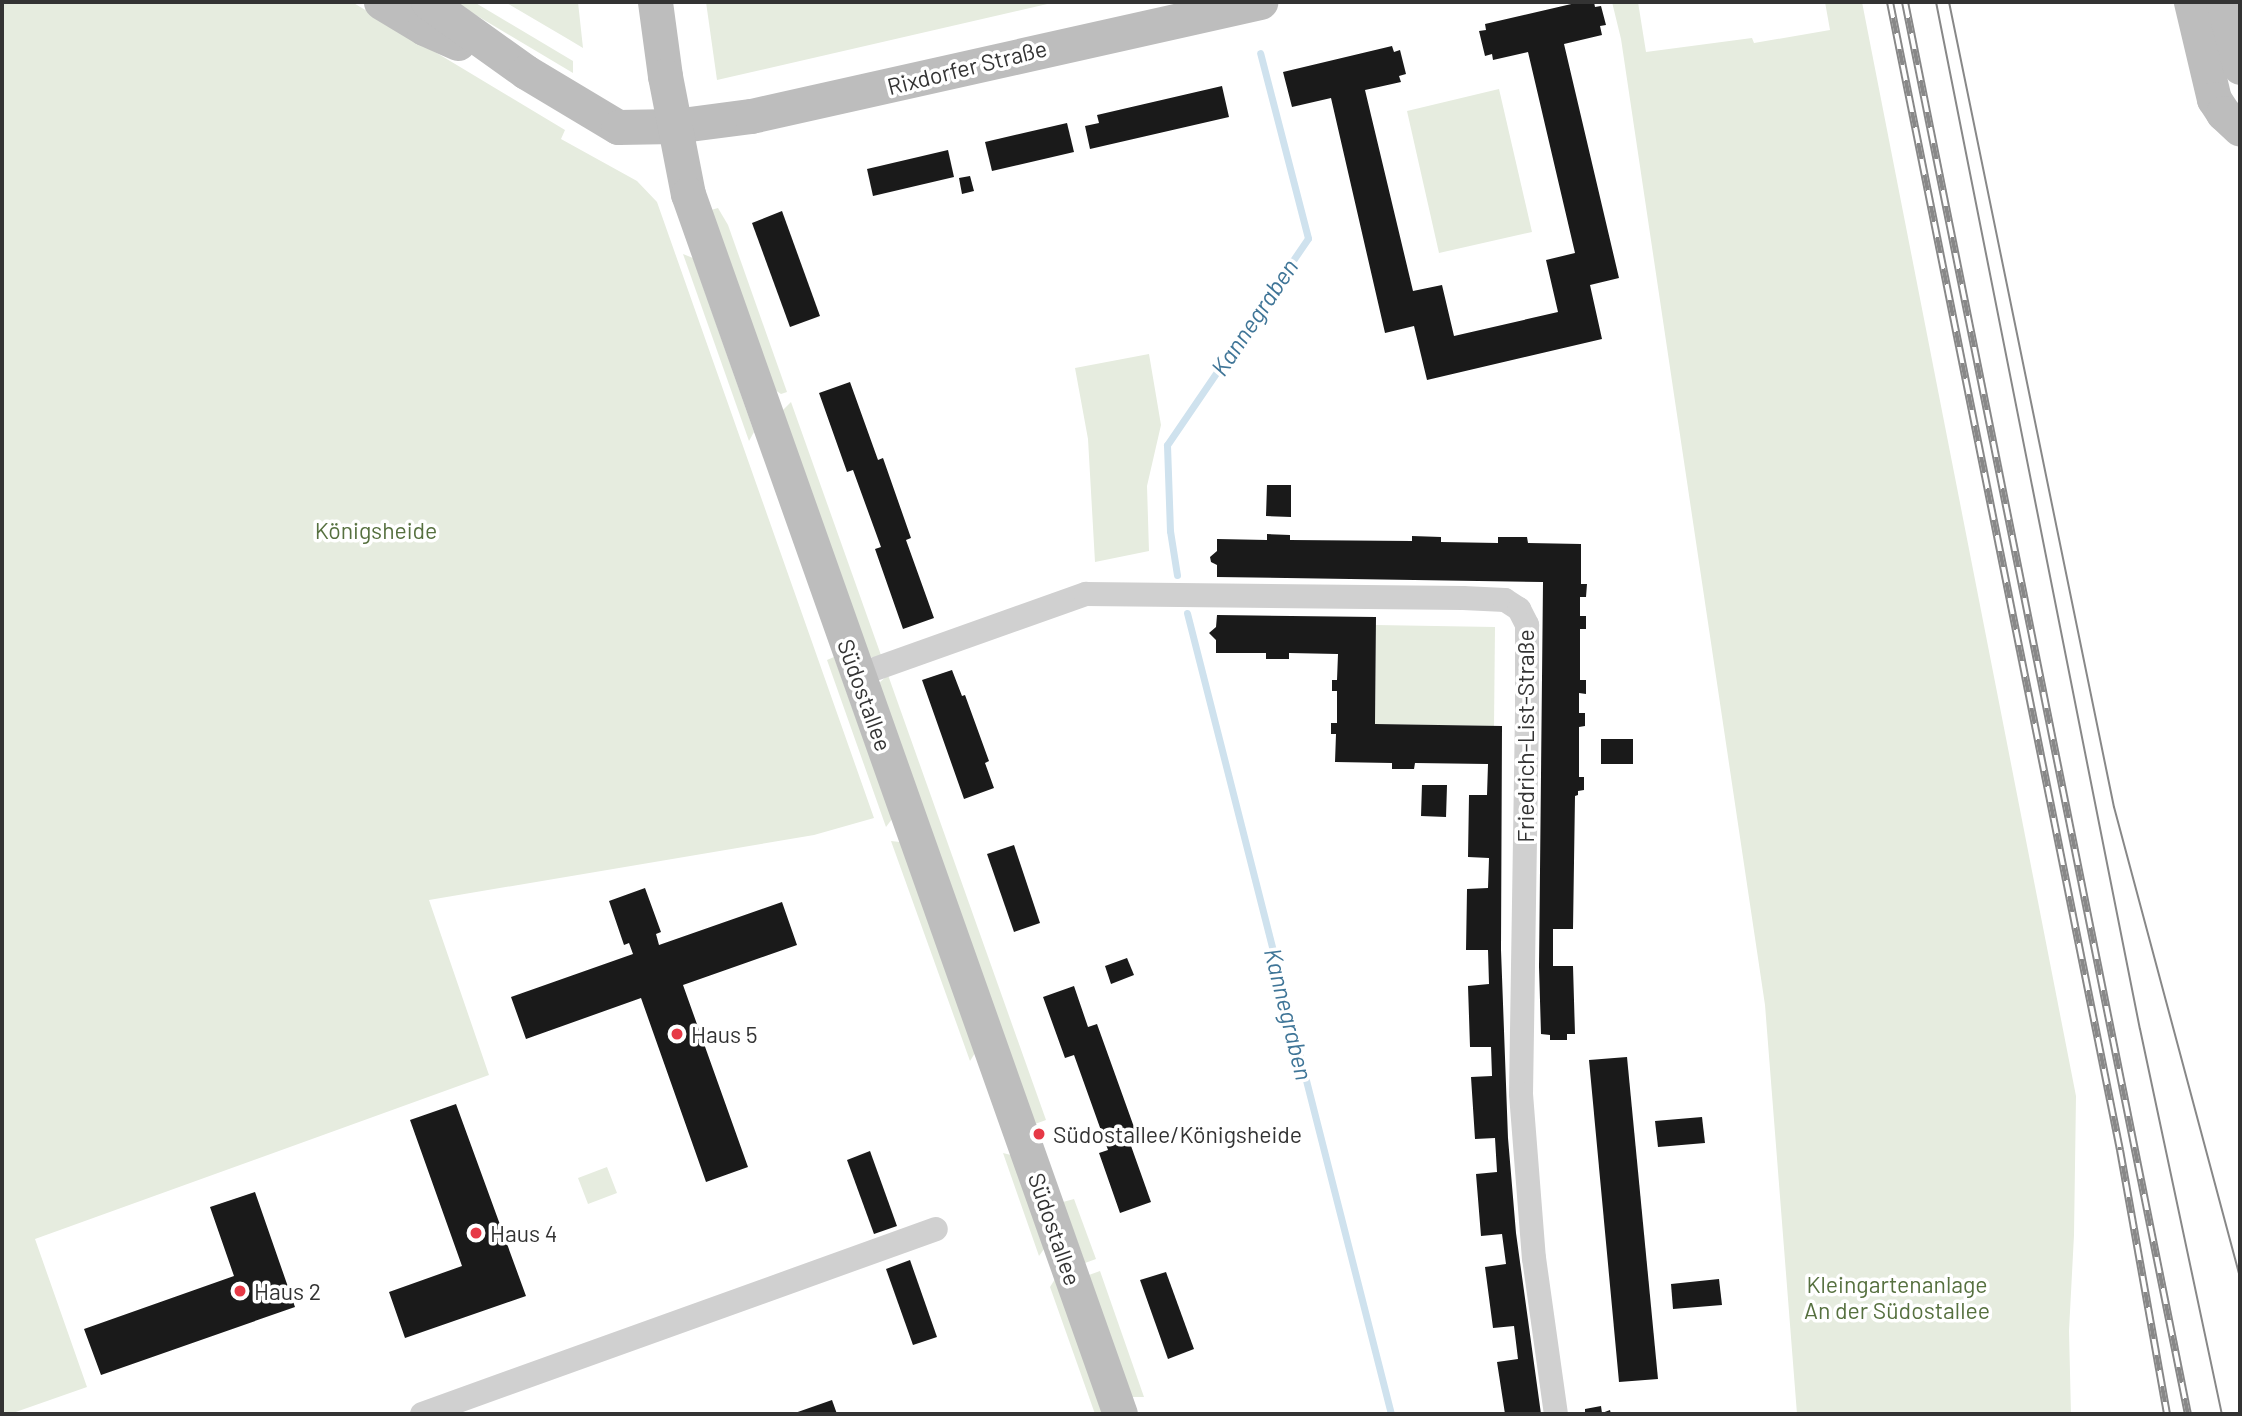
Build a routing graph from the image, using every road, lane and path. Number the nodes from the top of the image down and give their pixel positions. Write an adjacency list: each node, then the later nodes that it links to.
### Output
1 (381, 2): 8 (street)
2 (428, 2): 8 (street)
3 (655, 2): 9 (street, Südostallee)
4 (1260, 2): 9 (street, Rixdorfer Straße)
5 (2191, 2): 10 (street)
6 (2223, 2): 7 (street)
7 (2240, 67)
8 (526, 72): 9 (street)
9 (674, 126): 11 (street, Südostallee)
10 (2240, 129)
11 (858, 675): 14 (street, Südostallee); 15 (street, Friedrich-List-Straße)
12 (936, 1229): 13 (street)
13 (422, 1414)
14 (1121, 1414)
15 (1556, 1414)

